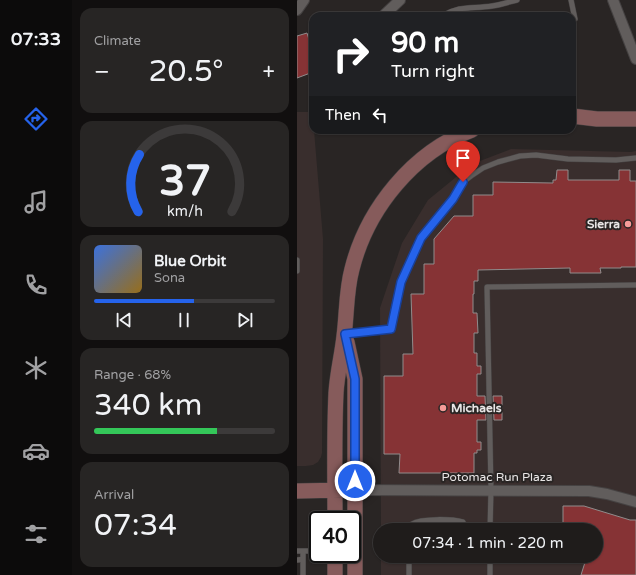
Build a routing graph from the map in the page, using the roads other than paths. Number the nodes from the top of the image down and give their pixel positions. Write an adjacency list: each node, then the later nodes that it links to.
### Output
1 (304, 0): 6 (street)
2 (400, 0): 7 (street)
3 (517, 0): 8 (lane)
4 (571, 0): 9 (lane)
5 (613, 0): 10 (street)
6 (297, 10)
7 (387, 12)
8 (448, 12)
9 (574, 12)
10 (636, 59)
11 (576, 116): 12 (street)
12 (636, 119)
13 (464, 134): 18 (street)
14 (636, 158): 18 (lane)
15 (297, 260): 16 (lane)
16 (297, 271)
17 (636, 285): 21 (lane)
18 (345, 334): 19 (street); 20 (street)
19 (335, 490): 20 (street); 22 (street); 24 (street)
20 (355, 490): 21 (street, Potomac Run Plaza); 38 (street)
21 (491, 490): 23 (street, Potomac Run Plaza); 27 (lane)
22 (297, 491)
23 (636, 502)
24 (335, 511)
25 (414, 523): 26 (lane)
26 (464, 523)
27 (490, 523)
28 (297, 551): 29 (lane)
29 (303, 551): 30 (lane); 31 (lane)
30 (309, 551)
31 (303, 559): 32 (lane); 36 (lane)
32 (297, 560)
33 (335, 563): 37 (street)
34 (409, 563): 39 (lane)
35 (490, 563): 40 (lane)
36 (303, 575)
37 (335, 575)
38 (355, 575)
39 (409, 575)
40 (490, 575)

